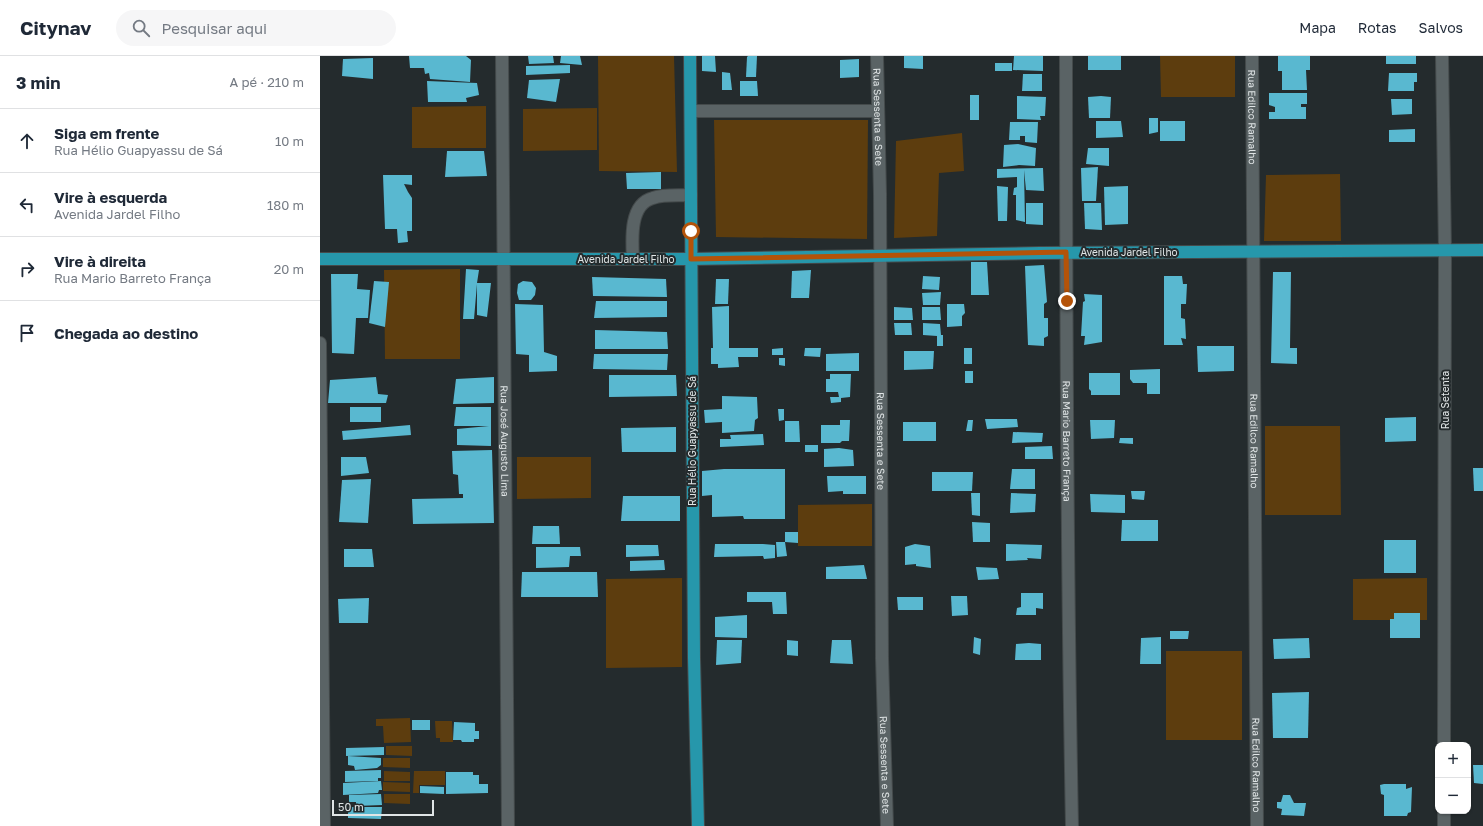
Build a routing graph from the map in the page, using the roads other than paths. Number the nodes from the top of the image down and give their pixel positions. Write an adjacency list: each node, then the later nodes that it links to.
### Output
1 (502, 56): 15 (street, Rua José Augusto Lima)
2 (690, 56): 7 (main road, Rua Hélio Guapyassu de Sá)
3 (877, 56): 8 (street, Rua Sessenta e Sete)
4 (1066, 56): 13 (street, Rua Mario Barreto França)
5 (1252, 56): 11 (street, Rua Edilco Ramalho)
6 (1442, 56): 12 (street, Rua Setenta)
7 (691, 111): 8 (street); 9 (main road, Rua Hélio Guapyassu de Sá)
8 (878, 111): 14 (street, Rua Sessenta e Sete)
9 (691, 195): 17 (street); 18 (main road, Rua Hélio Guapyassu de Sá)
10 (1483, 250): 12 (main road, Avenida Jardel Filho)
11 (1253, 251): 12 (main road, Avenida Jardel Filho); 13 (main road, Avenida Jardel Filho); 27 (street, Rua Edilco Ramalho)
12 (1445, 251): 20 (street, Rua Setenta)
13 (1066, 252): 14 (main road, Avenida Jardel Filho); 26 (street, Rua Mario Barreto França)
14 (880, 255): 18 (main road, Avenida Jardel Filho); 25 (street, Rua Sessenta e Sete)
15 (504, 258): 16 (main road, Avenida Jardel Filho); 17 (main road, Avenida Jardel Filho); 23 (street, Rua José Augusto Lima)
16 (320, 259)
17 (633, 259): 18 (main road, Avenida Jardel Filho)
18 (691, 259): 24 (main road, Rua Hélio Guapyassu de Sá)
19 (320, 343): 22 (street)
20 (1444, 742)
21 (1444, 814): 28 (street)
22 (324, 826)
23 (508, 826)
24 (698, 826)
25 (887, 826)
26 (1072, 826)
27 (1257, 826)
28 (1444, 826)

